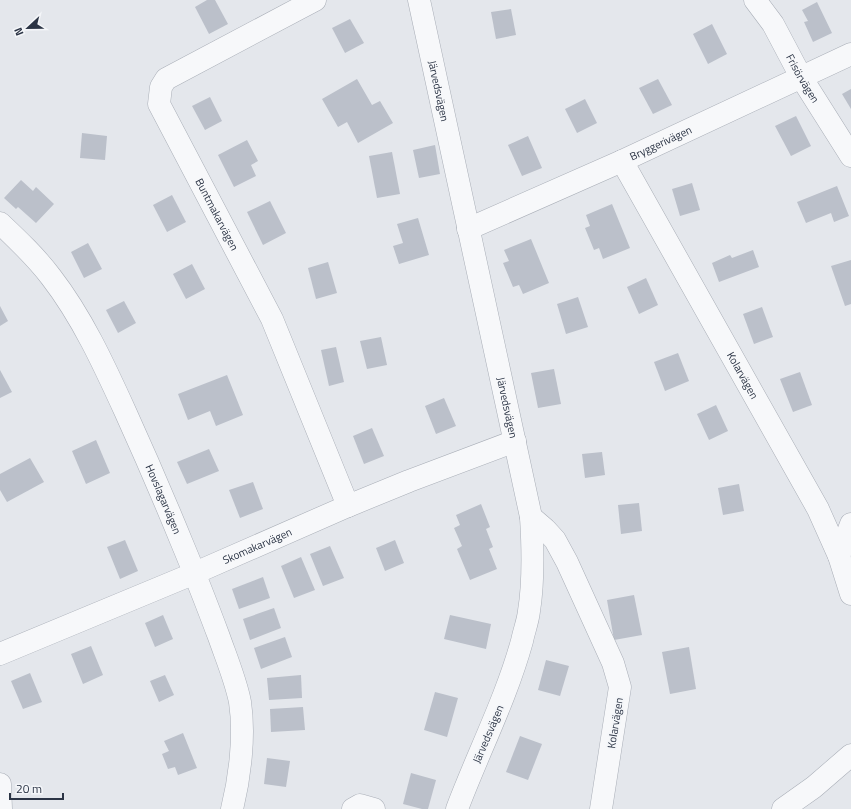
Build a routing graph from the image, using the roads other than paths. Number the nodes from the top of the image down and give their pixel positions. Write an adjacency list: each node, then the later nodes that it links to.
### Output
1 (315, 0): 11 (street, Buntmakarvägen)
2 (419, 0): 9 (street, Järvedsvägen)
3 (755, 0): 5 (street, Frisörvägen)
4 (851, 54): 5 (street, Bryggerivägen)
5 (801, 77): 6 (street, Frisörvägen); 7 (street, Bryggerivägen)
6 (851, 156)
7 (622, 161): 9 (street, Bryggerivägen); 14 (street, Kolarvägen)
8 (0, 222): 15 (street, Hovslagarvägen)
9 (468, 229): 10 (street, Järvedsvägen)
10 (515, 442): 11 (street, Skomakarvägen); 12 (street, Järvedsvägen)
11 (348, 506): 15 (street, Skomakarvägen)
12 (531, 517): 24 (street, Järvedsvägen); 25 (street, Kolarvägen)
13 (851, 524): 14 (street)
14 (839, 556): 16 (street, Kolarvägen)
15 (195, 573): 17 (street, Skomakarvägen); 21 (street, Hovslagarvägen)
16 (851, 594)
17 (0, 654)
18 (851, 755): 26 (street)
19 (0, 784): 20 (street)
20 (1, 809)
21 (232, 809)
22 (353, 809): 23 (street)
23 (374, 809)
24 (456, 809)
25 (601, 809)
26 (783, 809)

